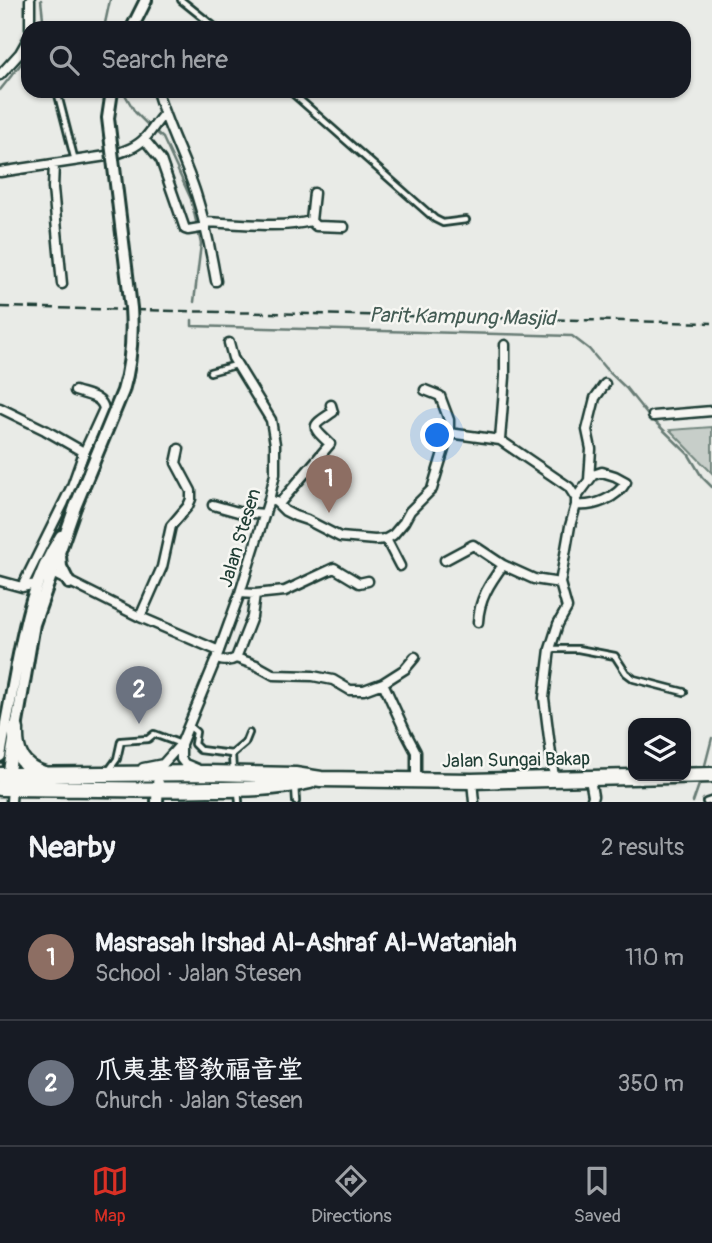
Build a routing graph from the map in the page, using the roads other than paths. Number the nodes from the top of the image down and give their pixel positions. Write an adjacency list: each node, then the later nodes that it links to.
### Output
1 (30, 0): 4 (street)
2 (146, 0): 5 (street)
3 (181, 0): 6 (lane)
4 (30, 21)
5 (136, 21)
6 (207, 21)
7 (21, 51): 8 (street)
8 (0, 75)
9 (59, 98): 15 (lane)
10 (111, 98): 46 (street, bridge)
11 (159, 98): 13 (street)
12 (298, 98): 19 (lane)
13 (164, 114): 14 (street); 21 (street)
14 (146, 137): 15 (street); 21 (street)
15 (75, 161): 16 (street)
16 (54, 164): 17 (street); 24 (street)
17 (0, 172)
18 (314, 193): 20 (street)
19 (466, 220)
20 (311, 221): 21 (street); 22 (street)
21 (200, 226): 23 (street)
22 (344, 227)
23 (216, 281)
24 (62, 284)
25 (229, 343): 27 (street, Jalan Stesen)
26 (505, 345): 37 (street)
27 (237, 365): 28 (lane); 41 (street, Jalan Stesen)
28 (210, 372)
29 (605, 384): 40 (street)
30 (425, 390): 36 (street)
31 (75, 391): 39 (street)
32 (331, 405): 43 (street)
33 (0, 408): 39 (street)
34 (712, 411): 35 (street)
35 (653, 416)
36 (449, 433): 37 (street); 47 (street)
37 (500, 440): 42 (street)
38 (178, 449): 62 (street)
39 (83, 455): 58 (street)
40 (589, 480): 42 (street); 42 (street)
41 (270, 500): 43 (street); 45 (street, Jalan Stesen)
42 (576, 502): 56 (street)
43 (279, 504): 47 (street)
44 (213, 505): 45 (street)
45 (265, 514): 59 (street, Jalan Stesen)
46 (68, 525): 48 (street); 57 (street)
47 (386, 539): 51 (street)
48 (59, 553): 52 (street); 55 (street)
49 (444, 560): 50 (street)
50 (503, 565): 56 (street); 63 (street)
51 (400, 566)
52 (52, 573): 55 (street); 57 (street)
53 (0, 581): 58 (street)
54 (368, 581): 60 (street)
55 (69, 583): 57 (street); 62 (street)
56 (560, 583): 64 (street)
57 (40, 584): 58 (street); 61 (street); 71 (street)
58 (22, 587): 61 (street)
59 (240, 593): 60 (street); 65 (street, Jalan Stesen)
60 (255, 594): 67 (street)
61 (32, 598): 75 (street)
62 (140, 617): 65 (street)
63 (478, 622)
64 (550, 649): 69 (lane); 82 (street)
65 (218, 655): 67 (street); 70 (street, Jalan Stesen)
66 (415, 657): 68 (street)
67 (236, 658): 68 (street)
68 (383, 683): 84 (street)
69 (684, 692)
70 (189, 726): 73 (street, Jalan Stesen); 74 (lane)
71 (16, 729): 80 (highway); 88 (street)
72 (249, 733): 74 (lane)
73 (181, 744): 76 (street, Jalan Stesen); 76 (lane); 77 (street)
74 (232, 754): 79 (lane)
75 (0, 755)
76 (107, 773): 78 (highway, Jalan Sungai Bakap); 80 (highway, Jalan Sungai Bakap)
77 (207, 773): 78 (highway, Jalan Sungai Bakap); 79 (highway, Jalan Sungai Bakap)
78 (158, 774): 91 (street)
79 (234, 774): 85 (highway, Jalan Sungai Bakap)
80 (45, 775): 88 (highway, Jalan Sungai Bakap)
81 (712, 775): 83 (highway, Jalan Sungai Bakap)
82 (554, 778): 83 (highway, Jalan Sungai Bakap); 86 (highway, Jalan Sungai Bakap)
83 (590, 779): 95 (street)
84 (416, 780): 86 (highway, Jalan Sungai Bakap); 87 (highway, Jalan Sungai Bakap)
85 (259, 781): 87 (highway, Jalan Sungai Bakap); 89 (highway, Jalan Sungai Bakap)
86 (472, 781): 94 (street)
87 (288, 782): 93 (lane)
88 (6, 786): 90 (highway, Jalan Sungai Bakap)
89 (239, 795): 91 (highway, Jalan Sungai Bakap)
90 (96, 796): 91 (highway, Jalan Sungai Bakap)
91 (158, 796)
92 (712, 800): 96 (lane)
93 (296, 802)
94 (474, 802)
95 (591, 802)
96 (706, 802)

